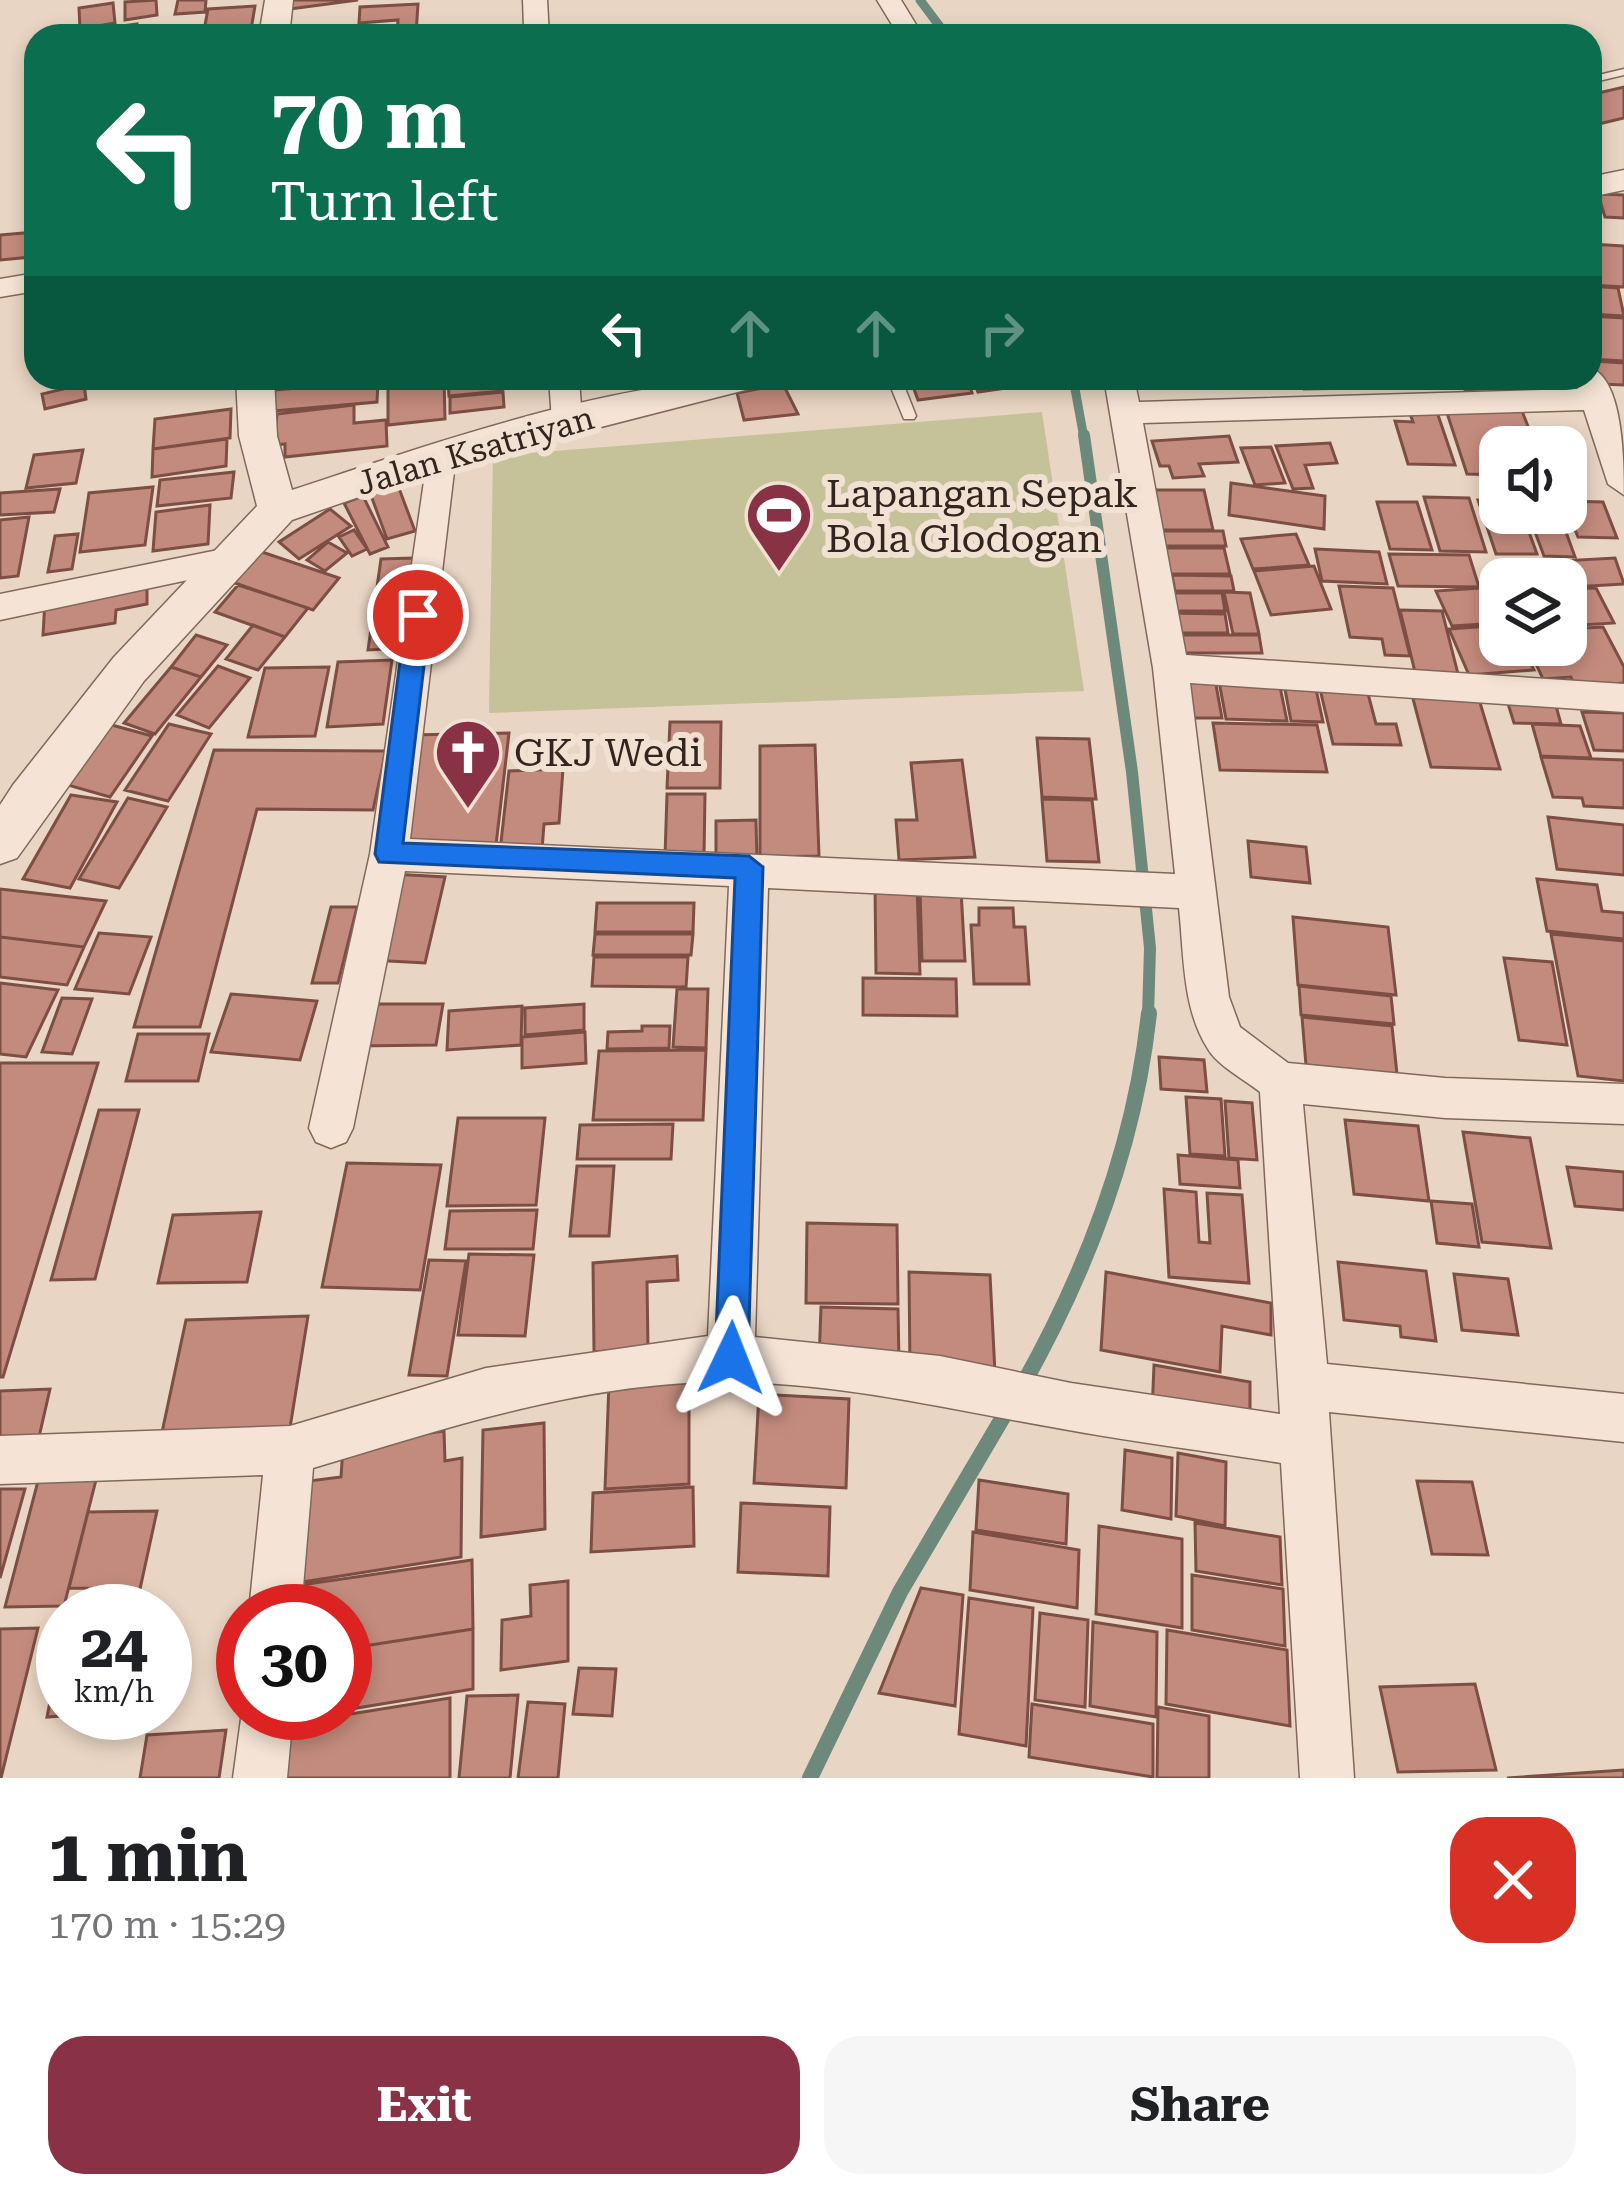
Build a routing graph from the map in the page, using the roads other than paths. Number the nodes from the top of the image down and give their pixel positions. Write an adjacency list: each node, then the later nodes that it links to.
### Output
1 (255, 390): 13 (street)
2 (565, 390): 10 (street)
3 (694, 390): 10 (street, Jalan Ksatriyan)
4 (899, 390): 9 (lane)
5 (1122, 390): 8 (street)
6 (1573, 390): 8 (street)
7 (1592, 390): 12 (street)
8 (1129, 413): 16 (street)
9 (909, 416)
10 (567, 421): 11 (street, Jalan Ksatriyan)
11 (440, 455): 13 (street, Jalan Ksatriyan); 19 (street)
12 (1622, 471)
13 (278, 510): 14 (street)
14 (223, 561): 15 (street); 18 (street)
15 (0, 607)
16 (1171, 668): 17 (street); 21 (street)
17 (1624, 698)
18 (0, 844)
19 (388, 854): 20 (street); 24 (street)
20 (749, 867): 21 (street); 25 (street)
21 (1188, 891): 22 (street)
22 (1280, 1082): 23 (street); 26 (street)
23 (1624, 1104)
24 (331, 1128)
25 (731, 1358): 28 (street); 29 (street)
26 (1305, 1386): 27 (street); 28 (street)
27 (1624, 1418)
28 (1304, 1442): 34 (street)
29 (290, 1450): 30 (street); 31 (street)
30 (0, 1460)
31 (278, 1584)
32 (264, 1740): 33 (street)
33 (260, 1778)
34 (1327, 1778)

